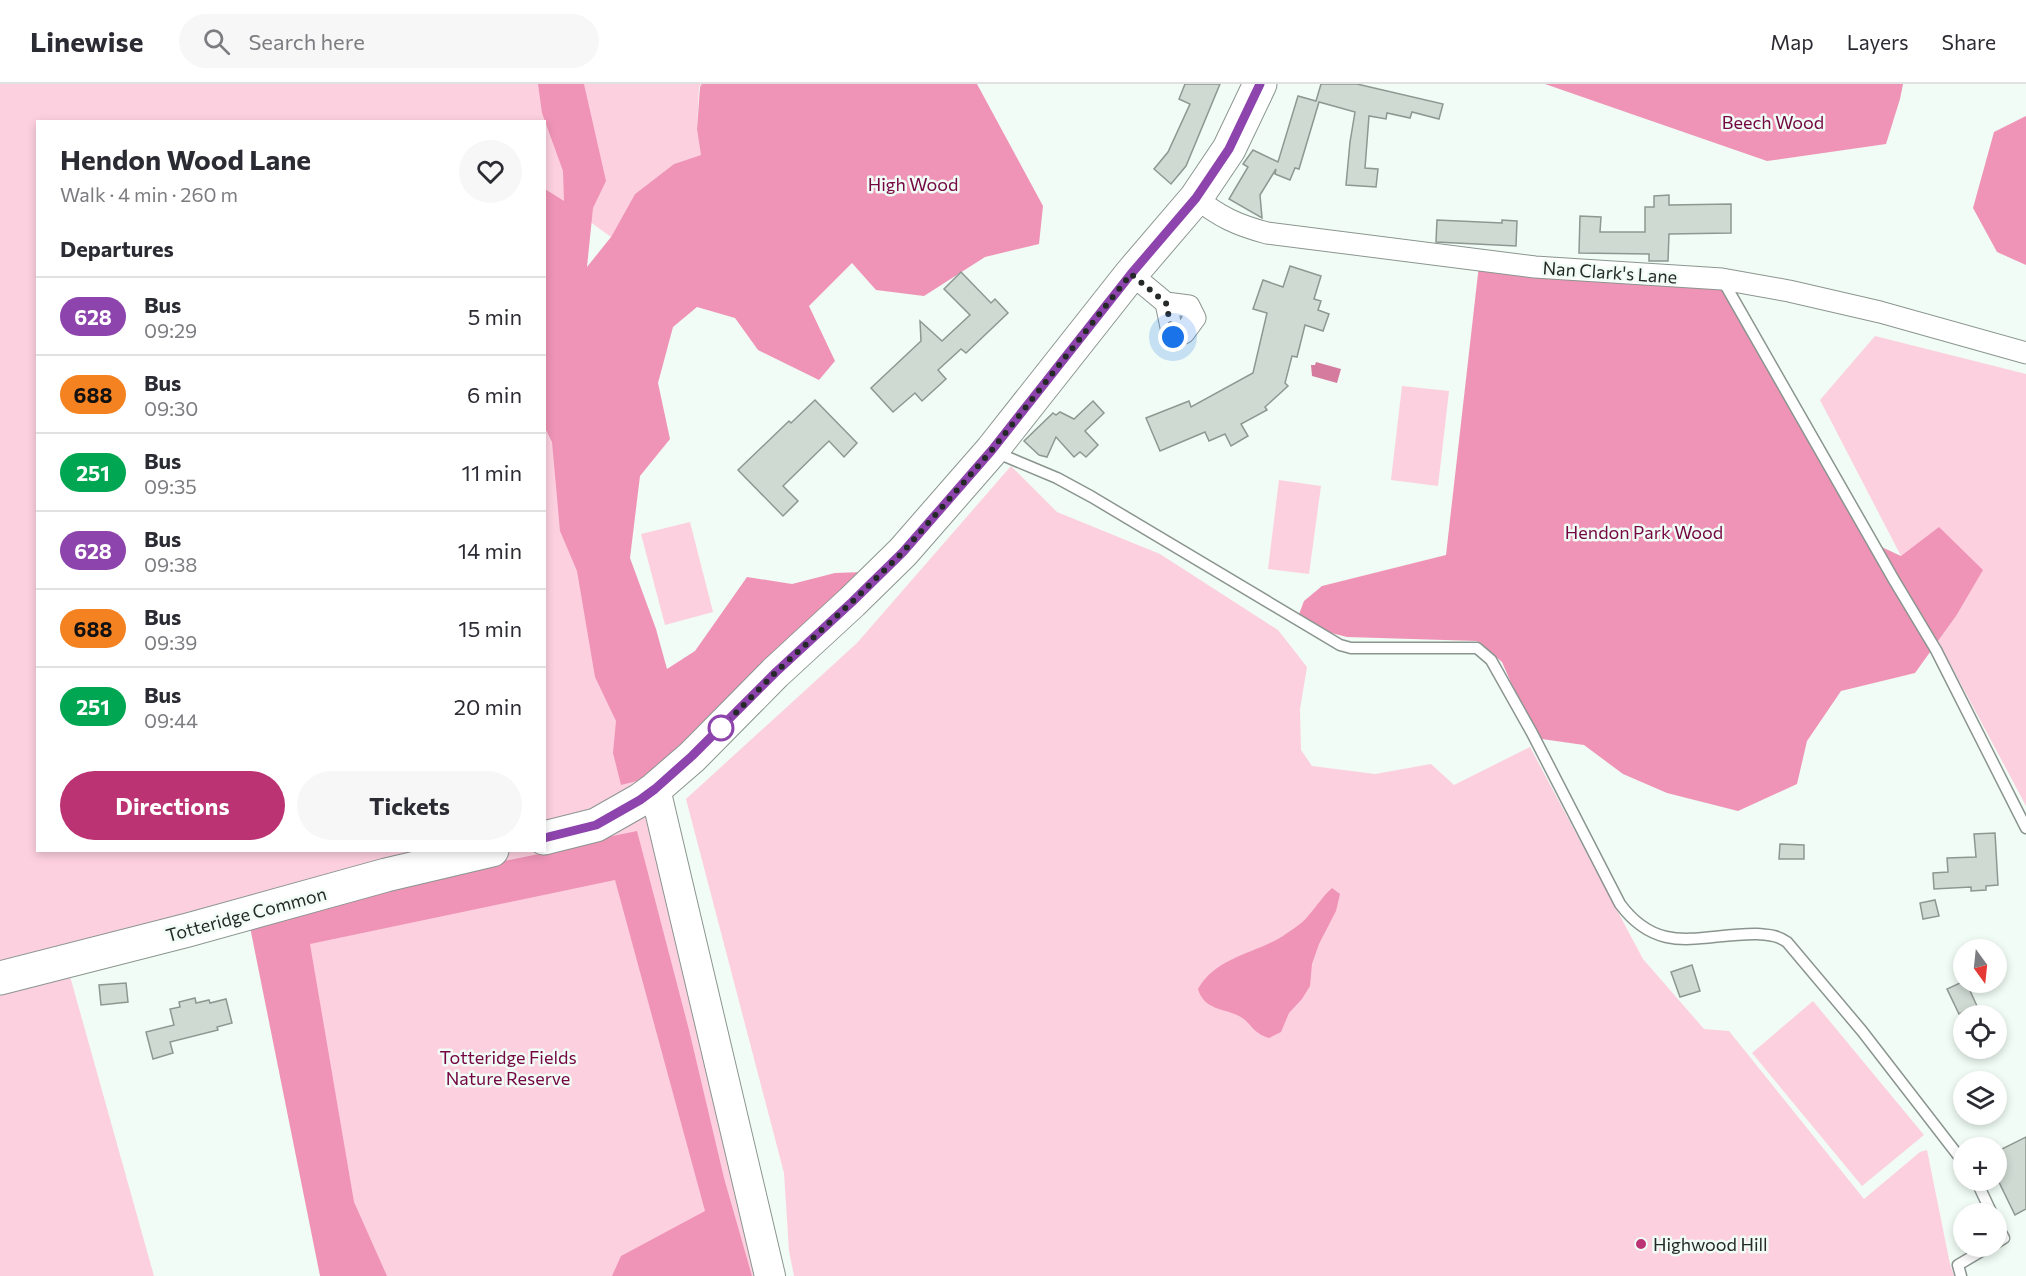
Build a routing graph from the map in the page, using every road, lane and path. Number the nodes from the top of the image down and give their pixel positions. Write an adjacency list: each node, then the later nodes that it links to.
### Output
1 (1260, 84): 2 (main road)
2 (1196, 198): 3 (main road); 4 (street, Nan Clark's Lane)
3 (1131, 274): 5 (street); 7 (main road)
4 (1722, 279): 6 (street, Nan Clark's Lane); 9 (lane)
5 (1166, 303)
6 (2026, 353)
7 (992, 450): 8 (main road); 13 (lane)
8 (655, 789): 10 (main road); 15 (main road)
9 (2026, 828)
10 (546, 838)
11 (484, 852): 12 (main road, Totteridge Common)
12 (0, 978)
13 (1953, 1149)
14 (1972, 1257): 16 (lane)
15 (770, 1276)
16 (1960, 1276)

